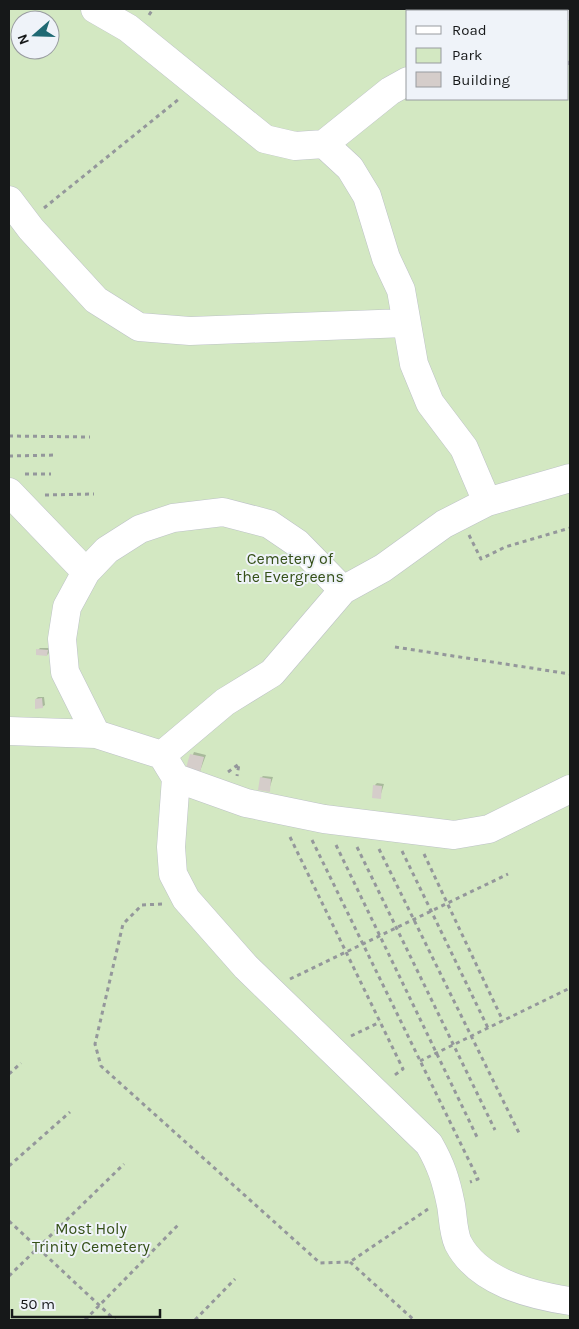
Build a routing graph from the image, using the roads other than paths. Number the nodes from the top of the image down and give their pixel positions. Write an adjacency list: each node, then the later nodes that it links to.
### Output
1 (95, 9): 3 (lane)
2 (406, 81): 3 (lane)
3 (324, 144): 5 (lane)
4 (9, 200): 5 (lane)
5 (406, 323): 8 (lane)
6 (570, 478): 8 (lane)
7 (13, 487): 9 (lane)
8 (487, 502): 10 (lane)
9 (86, 572): 10 (lane); 12 (lane)
10 (343, 590): 13 (lane)
11 (9, 731): 12 (lane)
12 (96, 734): 13 (lane)
13 (162, 755): 14 (lane)
14 (176, 778): 15 (lane); 16 (lane)
15 (570, 789)
16 (570, 1301)

